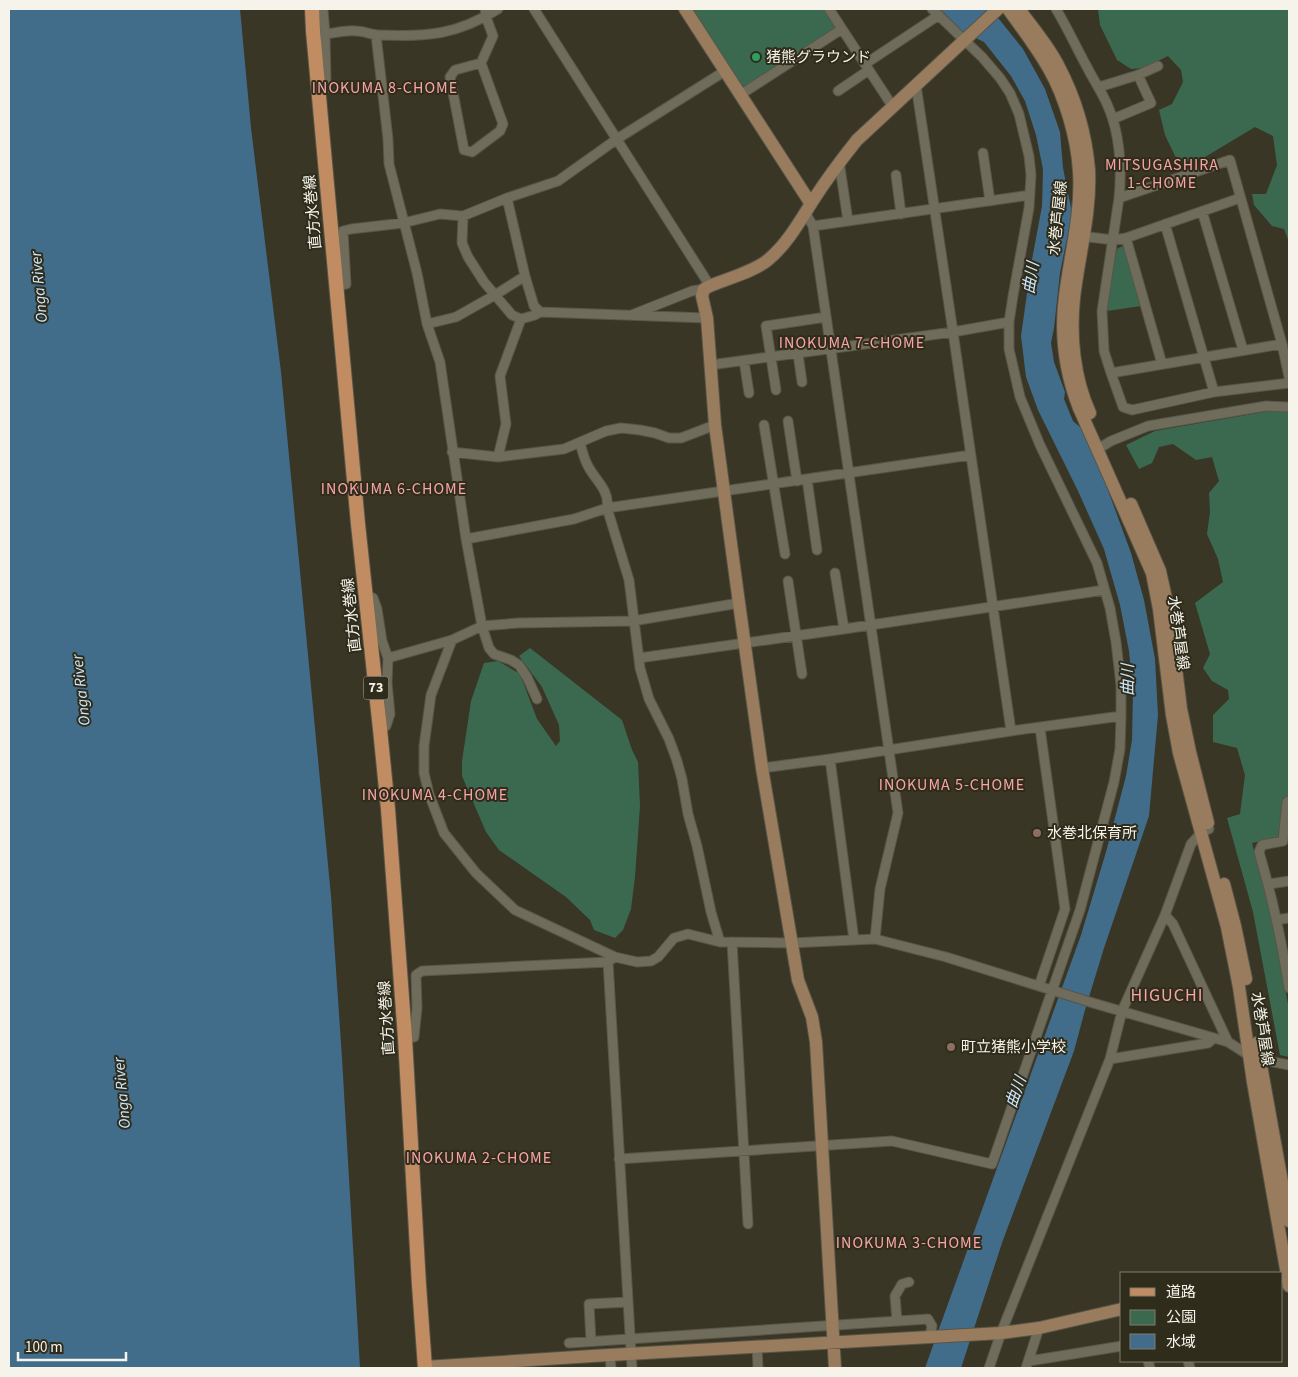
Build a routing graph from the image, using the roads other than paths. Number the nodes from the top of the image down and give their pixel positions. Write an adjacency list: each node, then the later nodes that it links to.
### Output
1 (312, 9): 24 (main road, 直方水巻線 / 73)
2 (323, 9): 14 (street)
3 (498, 9): 12 (street)
4 (534, 9): 29 (street)
5 (685, 9): 20 (street)
6 (829, 9): 13 (street)
7 (998, 9): 16 (street)
8 (1008, 9): 47 (street, 水巻芦屋線)
9 (1019, 9): 47 (street, 水巻芦屋線)
10 (1056, 9): 23 (street)
11 (936, 12): 16 (street); 19 (street)
12 (485, 13): 15 (street); 17 (street)
13 (842, 29): 19 (street); 26 (street)
14 (325, 34): 15 (street); 24 (street)
15 (376, 35): 44 (street)
16 (966, 38): 22 (street); 33 (street)
17 (481, 63): 17 (street)
18 (1158, 66): 21 (street)
19 (867, 67): 25 (street); 27 (street)
20 (725, 71): 26 (street); 29 (street)
21 (1138, 75): 23 (street); 28 (street)
22 (916, 84): 27 (street); 38 (street)
23 (1099, 87): 28 (street)
24 (318, 89): 51 (main road, 直方水巻線 / 73)
25 (838, 91)
26 (740, 95): 39 (street)
27 (893, 107): 31 (street)
28 (1113, 119): 35 (street)
29 (617, 140): 34 (street); 52 (street)
30 (983, 153): 37 (street)
31 (840, 161): 39 (street); 43 (street)
32 (896, 175): 41 (street)
33 (1030, 194): 37 (street); 61 (street)
34 (507, 198): 42 (street); 50 (street)
35 (1119, 198): 36 (street); 49 (street)
36 (1240, 198): 40 (street); 64 (street)
37 (990, 201): 38 (street)
38 (935, 208): 41 (street); 63 (street)
39 (809, 209): 46 (street); 52 (street)
40 (1202, 211): 45 (street); 66 (street)
41 (901, 214): 43 (street)
42 (463, 216): 44 (street); 53 (street)
43 (848, 221): 46 (street)
44 (403, 223): 51 (street); 62 (street)
45 (1165, 224): 48 (street); 69 (street)
46 (813, 226): 58 (street)
47 (1079, 236): 49 (street); 85 (street, 水巻芦屋線)
48 (1126, 238): 49 (street); 71 (street)
49 (1114, 240): 73 (street)
50 (524, 276): 53 (street); 55 (street)
51 (336, 286): 101 (main road, 直方水巻線 / 73)
52 (707, 288): 54 (street); 59 (street)
53 (495, 295): 60 (street); 62 (street)
54 (665, 301): 56 (street); 57 (street)
55 (540, 312): 56 (street); 60 (street)
56 (632, 314): 57 (street)
57 (669, 316): 59 (street)
58 (826, 317): 65 (street); 68 (street)
59 (707, 318): 72 (street)
60 (521, 319): 88 (street)
61 (1009, 322): 63 (street); 100 (street)
62 (427, 324): 86 (street)
63 (953, 332): 65 (street); 87 (street)
64 (1282, 344): 66 (street); 74 (street)
65 (831, 348): 67 (street); 89 (street)
66 (1244, 350): 69 (street)
67 (798, 354): 68 (street); 75 (street)
68 (771, 357): 70 (street); 77 (street)
69 (1203, 357): 71 (street); 78 (street)
70 (744, 361): 72 (street); 79 (street)
71 (1162, 364): 73 (street)
72 (710, 365): 82 (street)
73 (1111, 373): 78 (street)
74 (1289, 377)
75 (802, 382)
76 (1289, 383): 78 (street)
77 (776, 390)
78 (1214, 392)
79 (749, 393)
80 (1289, 407): 85 (street)
81 (788, 421): 91 (street)
82 (715, 425): 84 (street); 93 (street)
83 (764, 425): 92 (street)
84 (580, 443): 88 (street); 94 (street)
85 (1101, 447): 123 (street, 水巻芦屋線)
86 (452, 452): 88 (street); 95 (street)
87 (971, 455): 89 (street); 103 (street)
88 (498, 457)
89 (849, 473): 90 (street); 105 (street)
90 (807, 479): 91 (street); 96 (street)
91 (797, 481): 92 (street)
92 (774, 484): 93 (street); 97 (street)
93 (724, 492): 94 (street); 102 (street)
94 (608, 508): 95 (street); 104 (street)
95 (466, 539): 106 (street)
96 (817, 550)
97 (785, 554)
98 (835, 573): 107 (street)
99 (788, 581): 108 (street)
100 (1104, 590): 103 (street); 115 (street)
101 (366, 595): 111 (street); 117 (main road, 直方水巻線 / 73)
102 (739, 603): 104 (street); 110 (street)
103 (992, 607): 105 (street); 118 (street)
104 (634, 621): 106 (street); 112 (street)
105 (871, 625): 107 (street); 119 (street)
106 (482, 626): 109 (street); 114 (street)
107 (844, 629): 108 (street)
108 (796, 636): 110 (street); 113 (street)
109 (452, 640): 111 (street); 136 (street)
110 (745, 642): 112 (street); 121 (street)
111 (388, 658): 117 (street)
112 (639, 658): 132 (street)
113 (802, 674)
114 (537, 699)
115 (1121, 716): 116 (street); 139 (street)
116 (1040, 728): 118 (street); 137 (street)
117 (380, 729): 141 (main road, 直方水巻線 / 73)
118 (1011, 732): 119 (street)
119 (890, 750): 120 (street); 130 (street)
120 (830, 759): 121 (street); 131 (street)
121 (762, 768): 134 (street)
122 (1289, 801): 124 (street)
123 (1205, 830): 127 (street); 144 (street, 水巻芦屋線)
124 (1286, 841): 126 (street)
125 (1289, 881): 126 (street)
126 (1269, 884): 129 (street)
127 (1165, 916): 140 (street); 143 (street)
128 (1289, 918): 129 (street)
129 (1276, 920): 135 (street)
130 (875, 939): 131 (street); 137 (street)
131 (854, 940): 134 (street)
132 (720, 942): 133 (street); 136 (street)
133 (732, 942): 134 (street); 148 (street)
134 (792, 943): 147 (street)
135 (1287, 956): 138 (street)
136 (611, 960): 141 (street); 149 (street)
137 (1039, 986): 139 (street)
138 (1289, 988)
139 (1052, 989): 140 (street); 147 (street)
140 (1122, 1011): 142 (street); 145 (street)
141 (405, 1038): 170 (main road, 直方水巻線 / 73)
142 (1214, 1038): 143 (street); 145 (street)
143 (1228, 1042): 144 (street)
144 (1255, 1057): 146 (street); 150 (street, 水巻芦屋線); 152 (street, 水巻芦屋線)
145 (1110, 1060): 159 (street)
146 (1289, 1065)
147 (821, 1146): 148 (street); 157 (street)
148 (744, 1151): 149 (street); 151 (street)
149 (620, 1159): 154 (street)
150 (1289, 1221)
151 (748, 1224)
152 (1287, 1278)
153 (909, 1282): 156 (street)
154 (628, 1302): 161 (street); 162 (street)
155 (1120, 1309): 158 (street)
156 (897, 1321): 157 (street); 160 (street)
157 (832, 1325): 161 (street); 164 (street)
158 (1039, 1328): 159 (street); 169 (street)
159 (1001, 1333): 160 (street); 175 (street)
160 (932, 1336): 164 (street)
161 (630, 1338): 162 (street); 167 (street)
162 (592, 1341): 163 (street)
163 (568, 1343)
164 (833, 1343): 165 (street); 174 (street)
165 (757, 1346): 167 (street); 173 (street)
166 (1120, 1346): 169 (street)
167 (631, 1354): 168 (street); 172 (street)
168 (610, 1355): 170 (street); 171 (street)
169 (1027, 1365)
170 (425, 1368)
171 (611, 1368)
172 (632, 1368)
173 (758, 1368)
174 (835, 1368)
175 (989, 1368)

